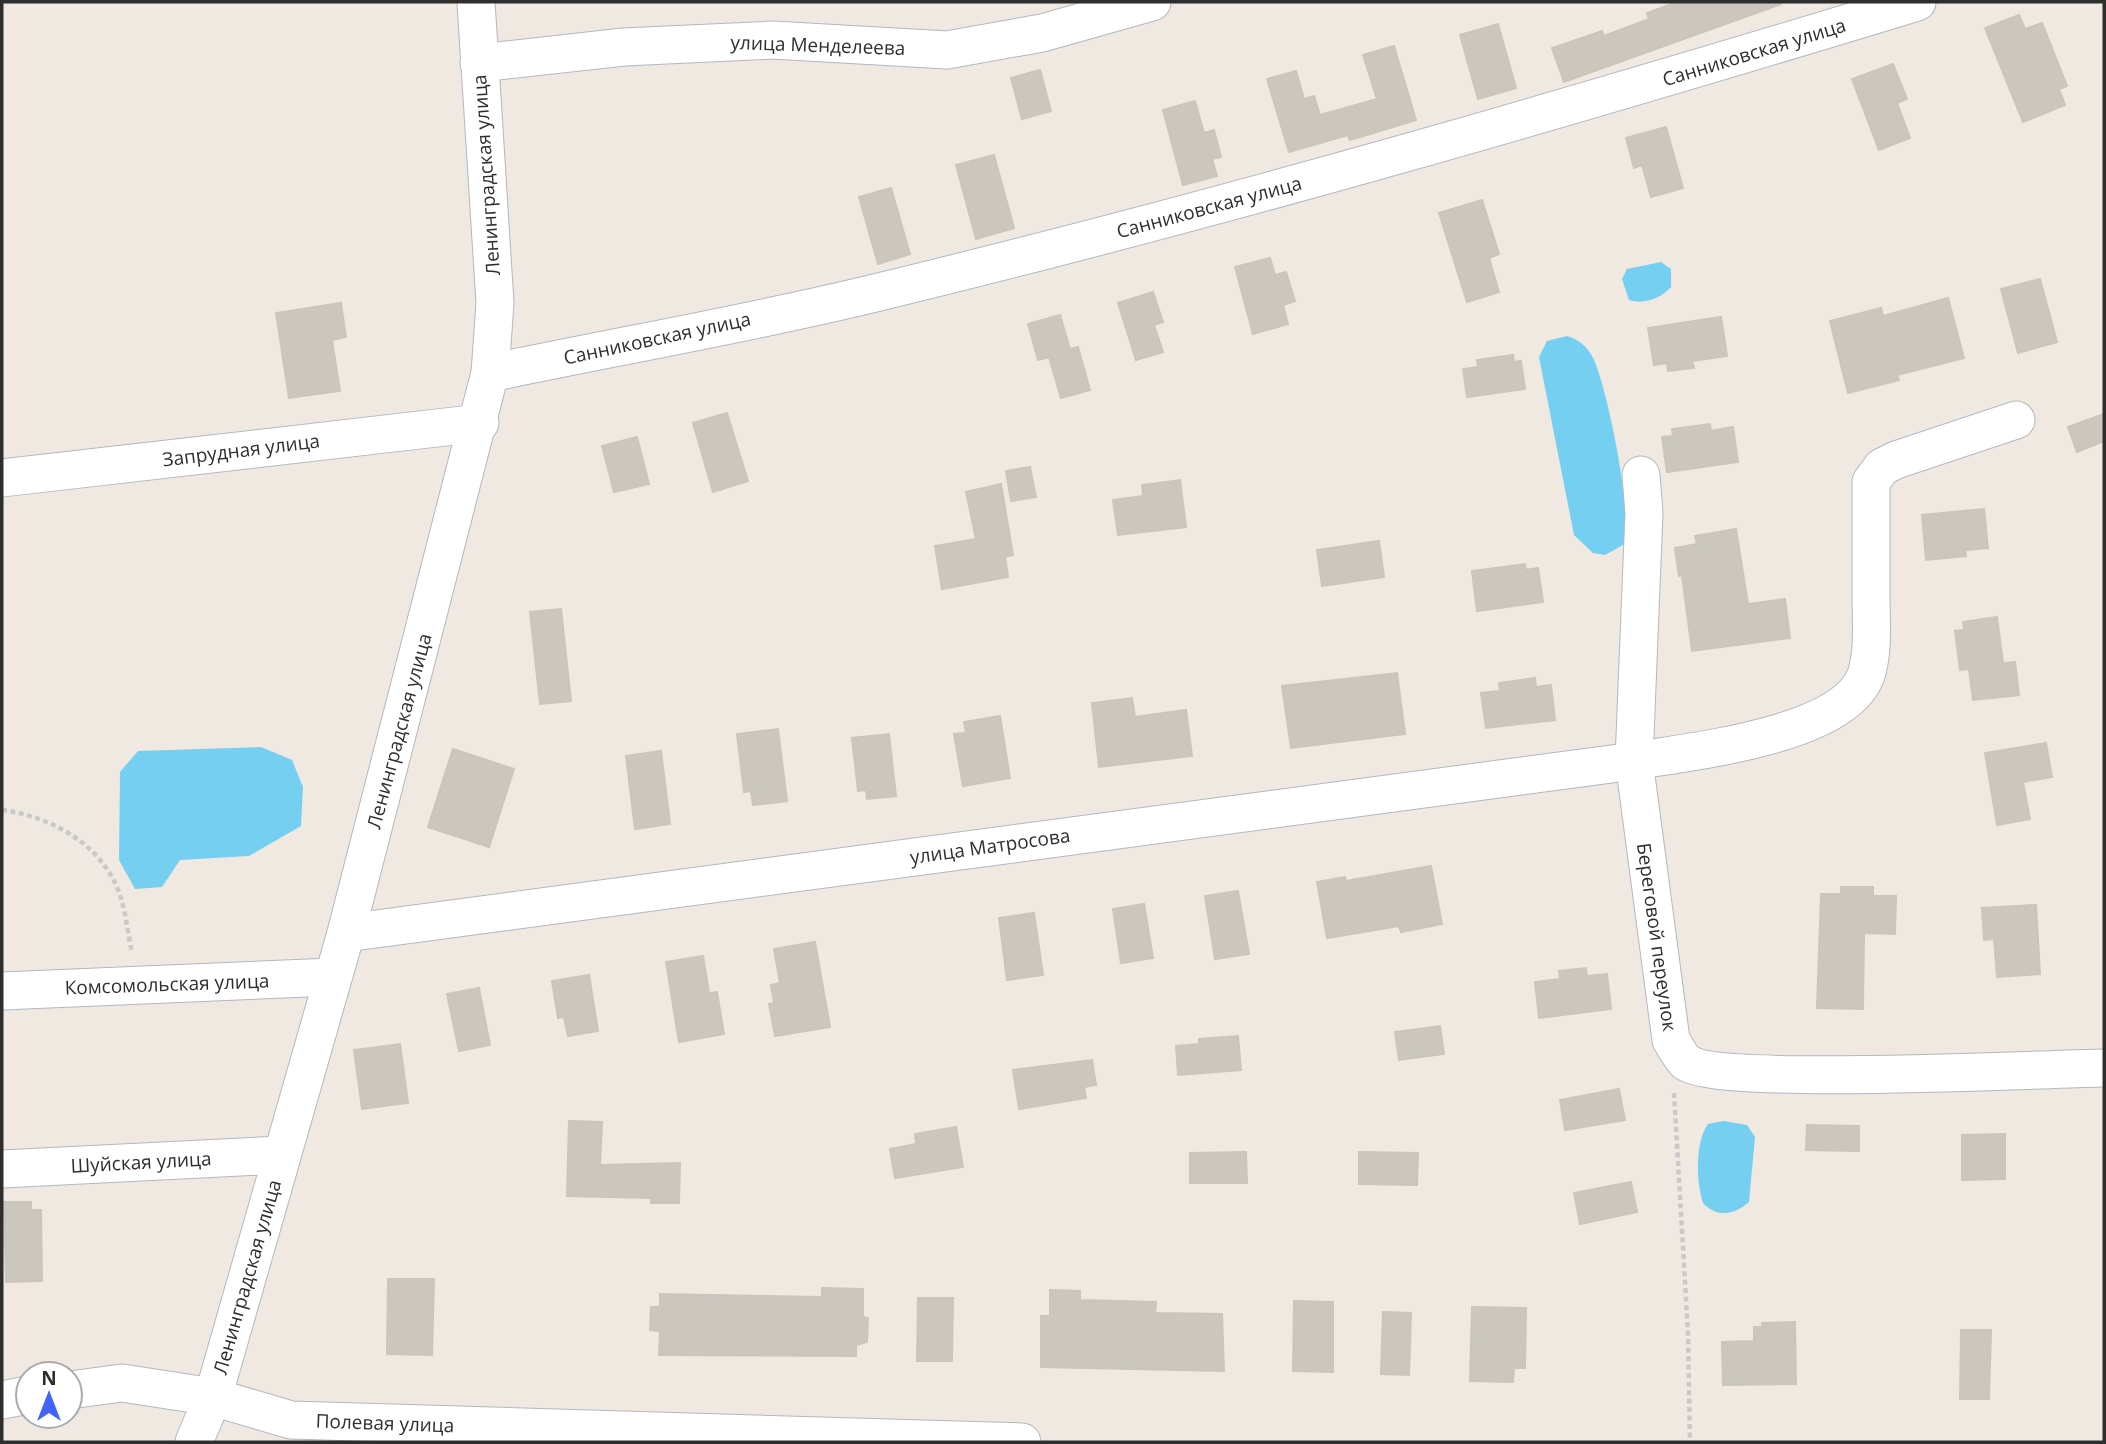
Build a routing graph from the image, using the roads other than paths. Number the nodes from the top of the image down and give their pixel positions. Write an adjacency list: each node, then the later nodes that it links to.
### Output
1 (476, 2): 4 (street, Ленинградская улица)
2 (1152, 2): 4 (street, улица Менделеева)
3 (1917, 2): 5 (street, Санниковская улица)
4 (479, 63): 5 (street, Ленинградская улица)
5 (490, 373): 7 (street, Ленинградская улица)
6 (2016, 420): 10 (street, улица Матросова)
7 (480, 423): 9 (street, Запрудная улица); 11 (street, Ленинградская улица)
8 (1641, 475): 10 (street, Береговой переулок)
9 (2, 478)
10 (1634, 761): 11 (street, улица Матросова); 14 (street, Береговой переулок)
11 (346, 933): 12 (street, Ленинградская улица)
12 (332, 977): 13 (street, Комсомольская улица); 15 (street, Ленинградская улица)
13 (2, 990)
14 (2103, 1068)
15 (281, 1155): 16 (street, Шуйская улица); 18 (street, Ленинградская улица)
16 (2, 1169)
17 (84, 1388): 18 (street, Полевая улица)
18 (213, 1397): 19 (street, Ленинградская улица); 20 (street, Полевая улица)
19 (194, 1442)
20 (1022, 1442)

